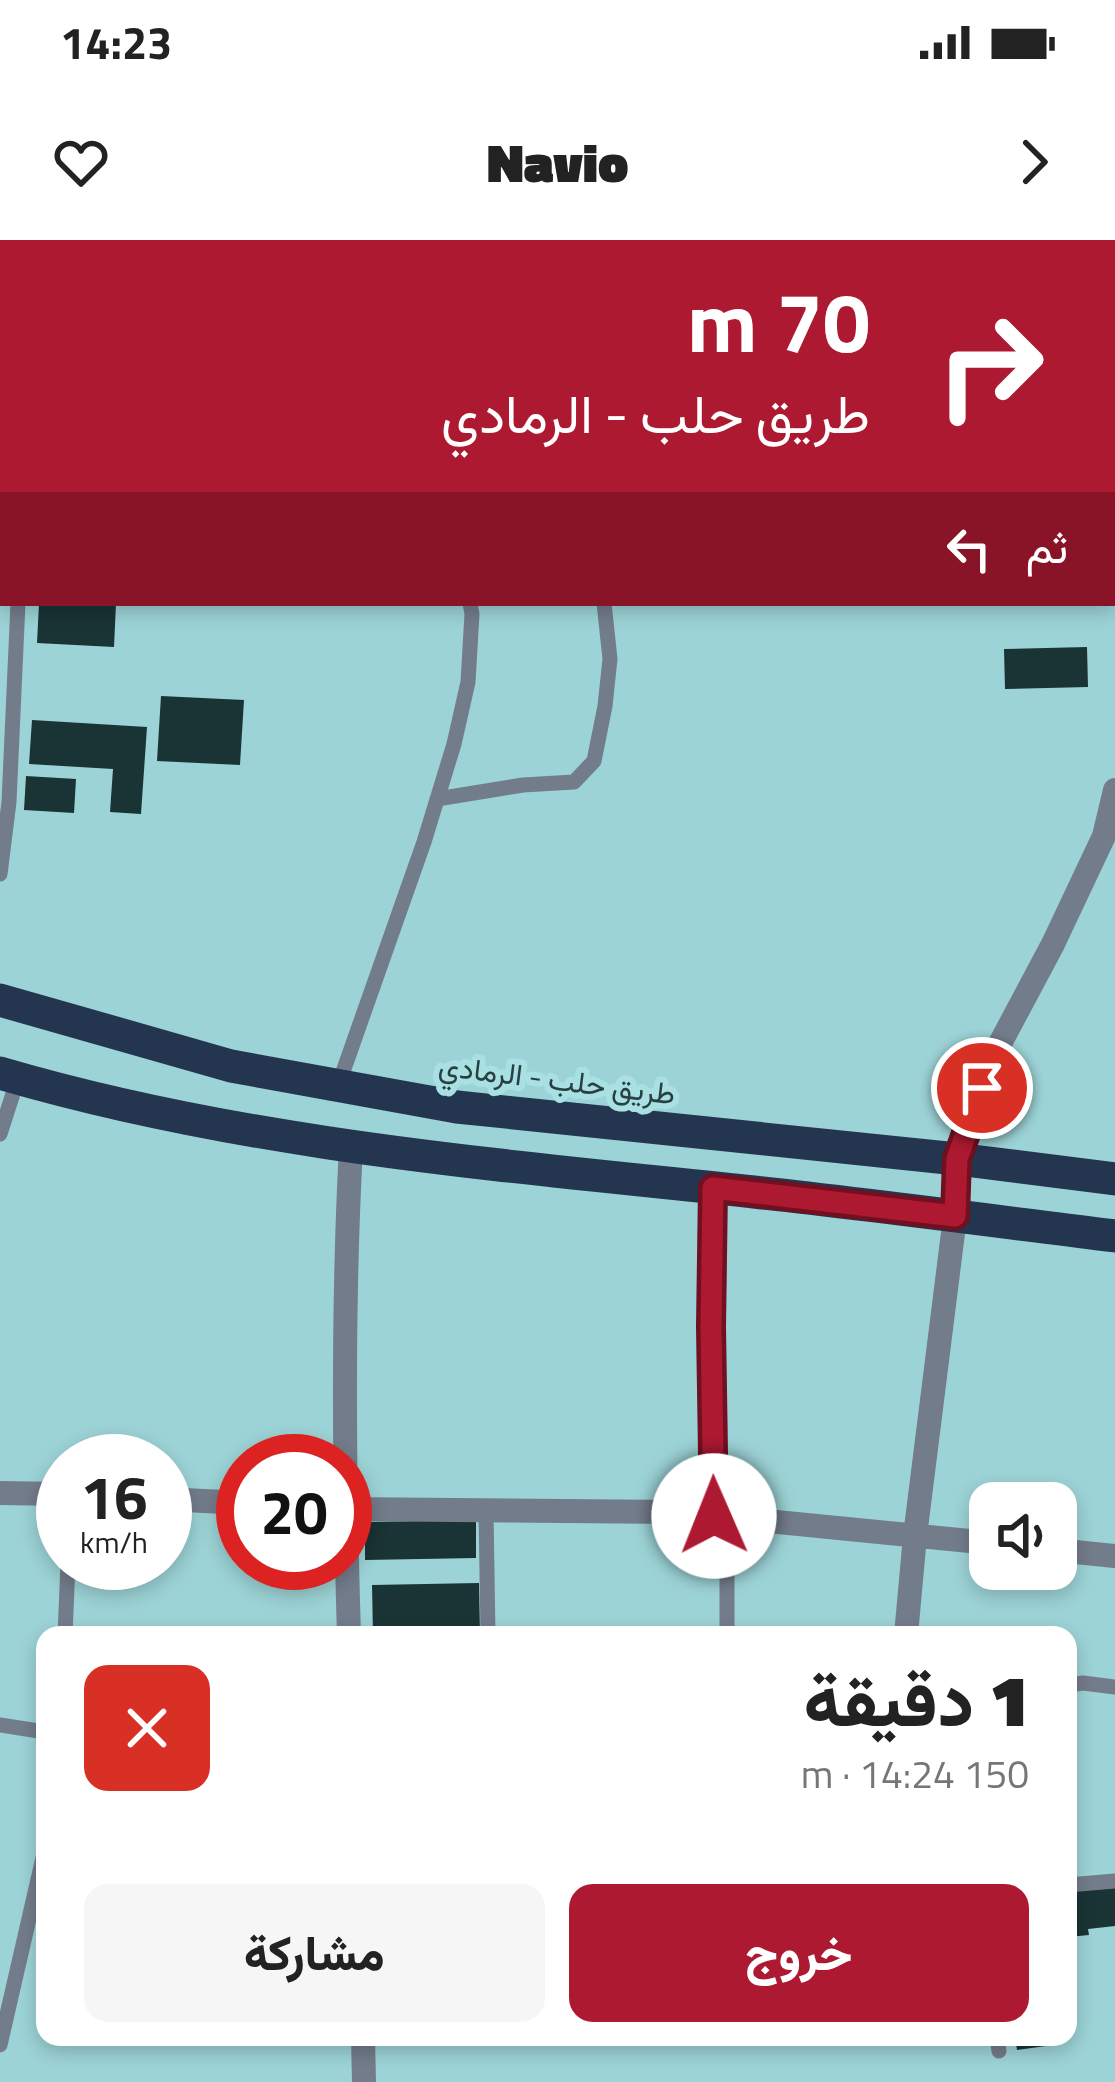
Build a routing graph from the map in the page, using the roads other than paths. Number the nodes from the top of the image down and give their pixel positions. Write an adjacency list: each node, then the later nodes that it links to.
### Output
1 (18, 606): 6 (lane)
2 (471, 606): 5 (lane)
3 (604, 606): 5 (lane)
4 (1115, 790): 12 (street)
5 (437, 800): 9 (lane)
6 (0, 874)
7 (0, 1000): 9 (highway, طريق حلب - الرمادي)
8 (9, 1076): 10 (lane); 11 (highway)
9 (338, 1086): 12 (highway, طريق حلب - الرمادي)
10 (0, 1134)
11 (351, 1148): 14 (highway); 17 (street)
12 (957, 1159): 13 (highway, طريق حلب - الرمادي); 15 (street)
13 (1115, 1180)
14 (713, 1188): 15 (highway); 22 (lane)
15 (955, 1216): 16 (highway); 23 (street)
16 (1115, 1236)
17 (345, 1434)
18 (0, 1493): 19 (street)
19 (36, 1494)
20 (372, 1509): 21 (street)
21 (486, 1510): 22 (street); 31 (lane)
22 (720, 1516): 23 (street); 32 (lane)
23 (915, 1536): 24 (street); 33 (street)
24 (969, 1541)
25 (1077, 1552): 26 (street)
26 (1115, 1556)
27 (67, 1590): 29 (lane)
28 (348, 1590): 30 (street)
29 (65, 1626)
30 (349, 1626)
31 (488, 1626)
32 (726, 1626)
33 (907, 1626)
34 (1077, 1684): 35 (lane)
35 (1115, 1687)
36 (0, 1725): 37 (lane)
37 (36, 1731)
38 (1115, 1881): 39 (lane)
39 (1077, 1884)
40 (36, 1888): 41 (lane)
41 (0, 2045)
42 (363, 2046): 43 (street)
43 (364, 2082)

